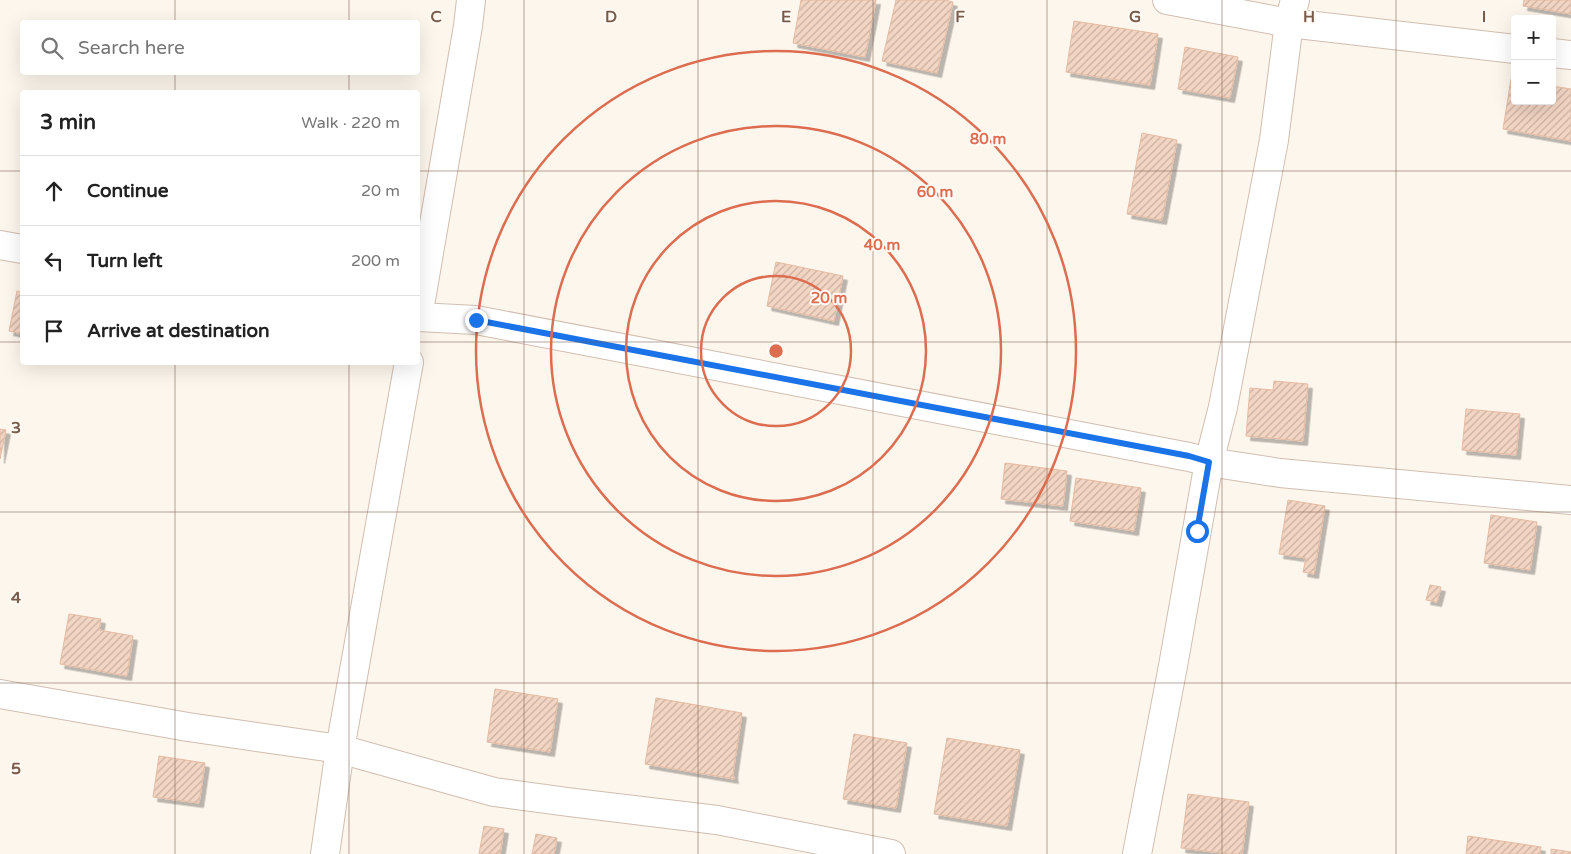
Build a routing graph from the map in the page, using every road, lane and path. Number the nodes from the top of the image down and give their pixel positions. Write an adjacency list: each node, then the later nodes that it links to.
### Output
1 (471, 0): 9 (street)
2 (1167, 0): 3 (street)
3 (1292, 12): 4 (street); 12 (street)
4 (1511, 48)
5 (1556, 53): 6 (street)
6 (1571, 55)
7 (0, 245): 8 (street)
8 (20, 249)
9 (420, 305)
10 (420, 317): 12 (street)
11 (408, 365): 15 (street)
12 (1209, 462): 13 (street); 18 (street)
13 (1571, 500)
14 (0, 694): 15 (street)
15 (340, 749): 16 (street); 17 (street)
16 (325, 854)
17 (890, 854)
18 (1137, 854)

